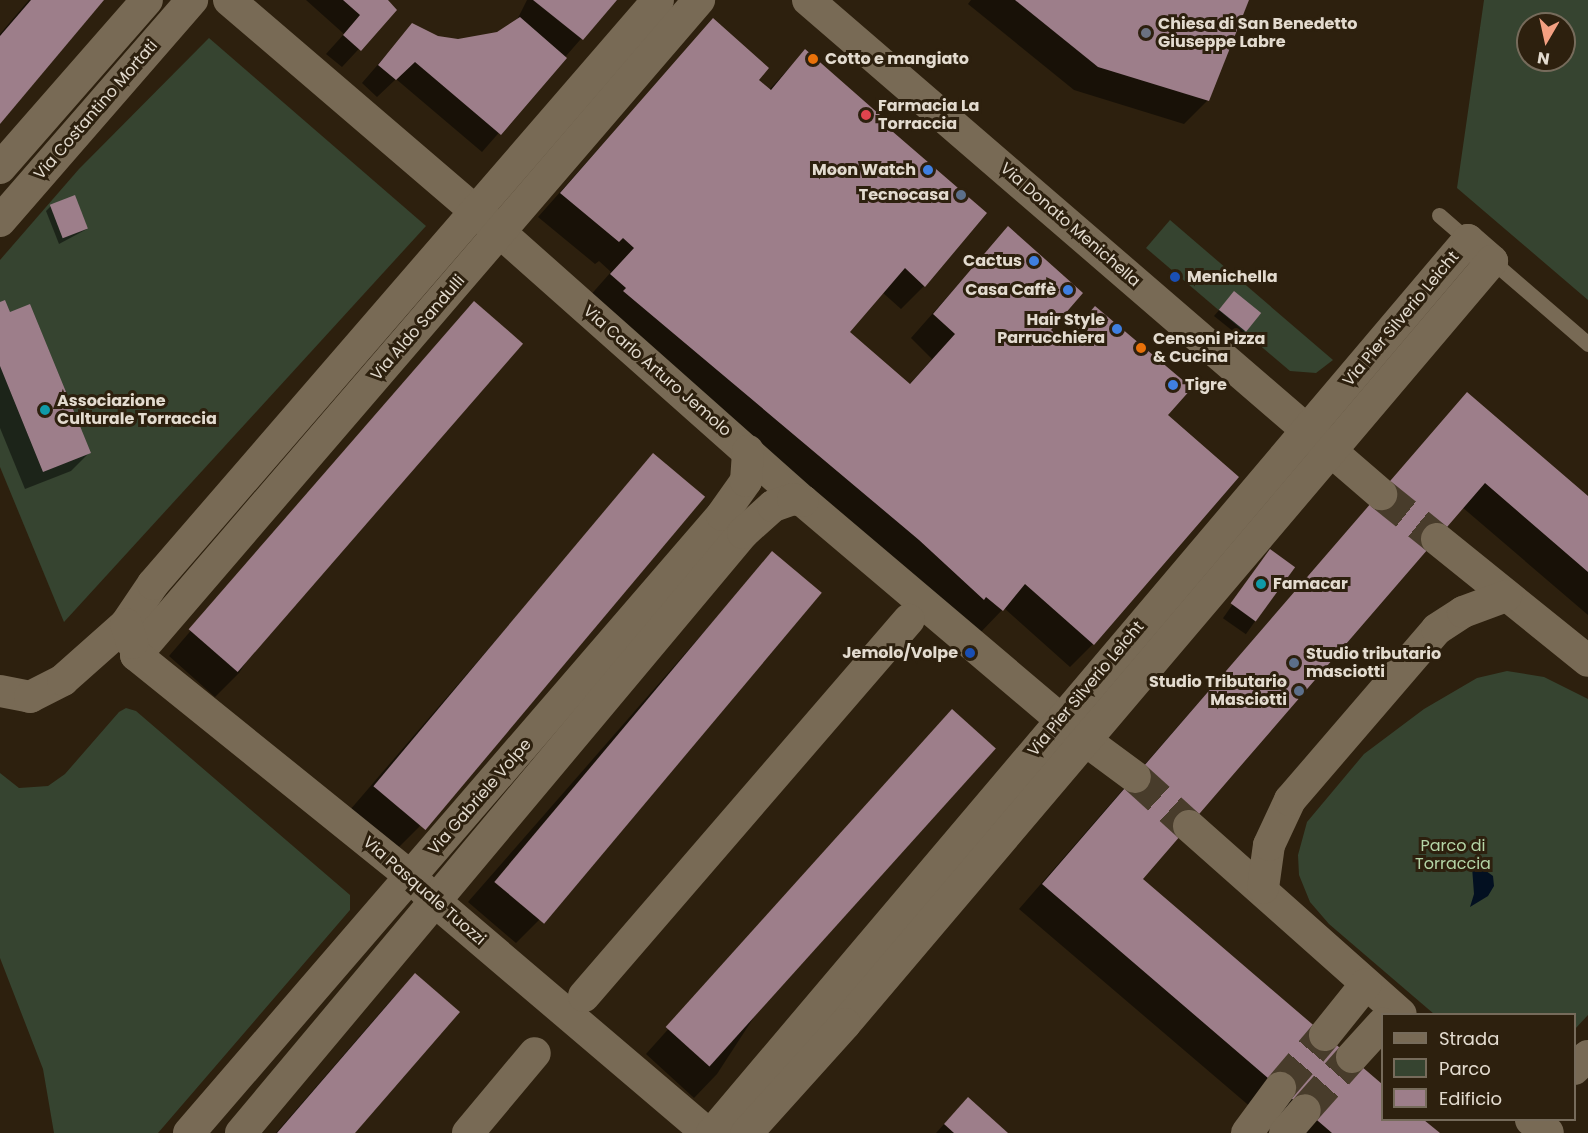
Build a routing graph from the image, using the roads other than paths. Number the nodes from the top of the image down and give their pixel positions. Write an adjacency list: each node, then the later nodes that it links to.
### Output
1 (147, 0): 7 (street, Via Costantino Mortati)
2 (192, 0): 10 (street, Via Costantino Mortati)
3 (229, 0): 8 (street, Via Carlo Arturo Jemolo)
4 (658, 0): 8 (street, Via Aldo Sandulli)
5 (699, 0): 11 (street, Via Aldo Sandulli)
6 (808, 0): 15 (street, Via Donato Menichella)
7 (0, 168)
8 (474, 210): 11 (street, Via Carlo Arturo Jemolo); 23 (street, Via Aldo Sandulli)
9 (1439, 215): 12 (lane)
10 (0, 220)
11 (502, 234): 16 (street, Via Carlo Arturo Jemolo); 24 (street, Via Aldo Sandulli)
12 (1468, 240): 13 (street, Via Pier Silverio Leicht); 15 (street, Via Pier Silverio Leicht)
13 (1492, 261): 14 (lane); 17 (street, Via Pier Silverio Leicht)
14 (1588, 344)
15 (1307, 430): 17 (street, Via Donato Menichella); 27 (street, Via Pier Silverio Leicht)
16 (748, 451): 19 (street, Via Carlo Arturo Jemolo); 31 (street, Via Gabriele Volpe)
17 (1331, 451): 18 (street, Via Donato Menichella); 28 (street, Via Pier Silverio Leicht)
18 (1381, 494)
19 (803, 501): 27 (street, Via Carlo Arturo Jemolo); 33 (street, Via Gabriele Volpe)
20 (1437, 539): 21 (street)
21 (1506, 596): 25 (street); 32 (street)
22 (909, 620): 35 (street)
23 (126, 624): 24 (street); 26 (street, Via Aldo Sandulli)
24 (136, 656): 31 (street, Via Pasquale Tuozzi)
25 (1588, 662)
26 (0, 691)
27 (1061, 719): 28 (street, Via Carlo Arturo Jemolo); 49 (street, Via Pier Silverio Leicht)
28 (1085, 740): 29 (street, Via Carlo Arturo Jemolo); 50 (street, Via Pier Silverio Leicht)
29 (1135, 777)
30 (1189, 826): 32 (street)
31 (411, 877): 33 (street, Via Pasquale Tuozzi); 45 (street, Via Gabriele Volpe)
32 (1263, 888): 34 (street)
33 (437, 903): 46 (street, Via Gabriele Volpe); 48 (street, Via Pasquale Tuozzi)
34 (1366, 984): 36 (street); 38 (street)
35 (584, 996)
36 (1390, 1013)
37 (1381, 1028): 41 (street)
38 (1324, 1035)
39 (535, 1053): 47 (street)
40 (1588, 1056): 42 (street)
41 (1352, 1057)
42 (1576, 1068)
43 (1280, 1088): 51 (street)
44 (1534, 1121): 52 (street)
45 (189, 1133)
46 (241, 1133)
47 (468, 1133)
48 (707, 1133)
49 (712, 1133)
50 (747, 1133)
51 (1246, 1133)
52 (1548, 1133)

